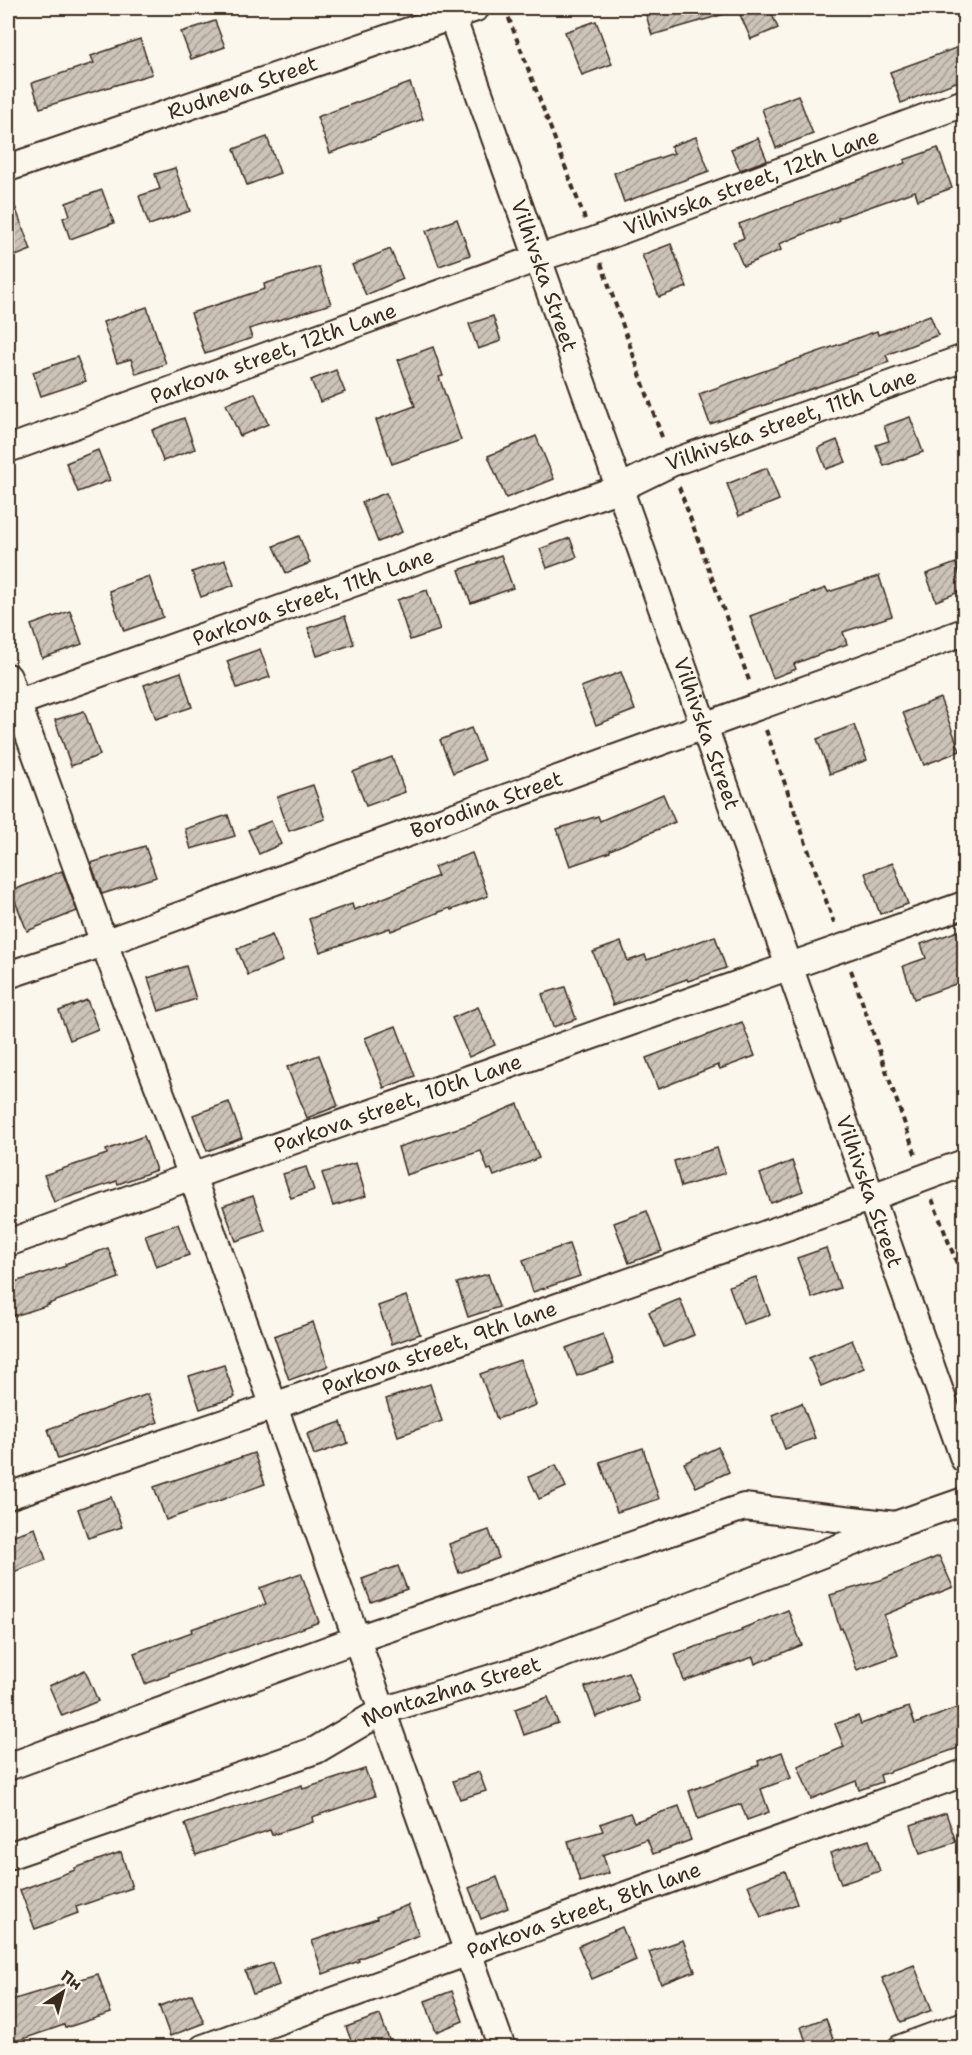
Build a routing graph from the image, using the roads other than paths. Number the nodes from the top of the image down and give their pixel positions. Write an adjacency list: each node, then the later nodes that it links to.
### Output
1 (476, 8): 2 (street, Rudneva Street)
2 (450, 12): 4 (street, Rudneva Street); 5 (street, Vilhivska Street)
3 (964, 103): 5 (street, Vilhivska street, 12th Lane)
4 (8, 168)
5 (538, 258): 7 (street, Parkova street, 12th Lane); 8 (street, Vilhivska Street)
6 (964, 358): 8 (street, Vilhivska street, 11th Lane)
7 (8, 449)
8 (620, 488): 11 (street, Parkova street, 11th Lane); 12 (street, Vilhivska Street)
9 (964, 632): 12 (street, Borodina Street)
10 (8, 677): 11 (street)
11 (12, 704): 14 (street)
12 (704, 726): 14 (street, Borodina Street); 15 (street, Vilhivska Street)
13 (964, 905): 15 (street, Parkova street, 10th Lane)
14 (104, 943): 16 (street, Borodina Street); 18 (street)
15 (789, 966): 18 (street, Parkova street, 10th Lane); 19 (street, Vilhivska Street)
16 (8, 975)
17 (964, 1163): 19 (street, Parkova street, 9th lane)
18 (192, 1176): 20 (street, Parkova street, 10th Lane); 21 (street)
19 (872, 1197): 21 (street, Parkova street, 9th lane); 22 (street, Vilhivska Street)
20 (8, 1243)
21 (274, 1406): 23 (street, Parkova street, 9th lane); 26 (street)
22 (963, 1449)
23 (8, 1496)
24 (964, 1502): 25 (street, Montazhna Street)
25 (895, 1526): 26 (street, Montazhna Street); 27 (street, Montazhna Street)
26 (357, 1639): 27 (street); 28 (street, Montazhna Street)
27 (382, 1711): 30 (street, Montazhna Street); 31 (street)
28 (8, 1767)
29 (964, 1773): 31 (street, Parkova street, 8th lane)
30 (8, 1856)
31 (468, 1953): 33 (street, Parkova street, 8th lane); 34 (street)
32 (964, 2025): 35 (street)
33 (204, 2048)
34 (502, 2048)
35 (902, 2048)

